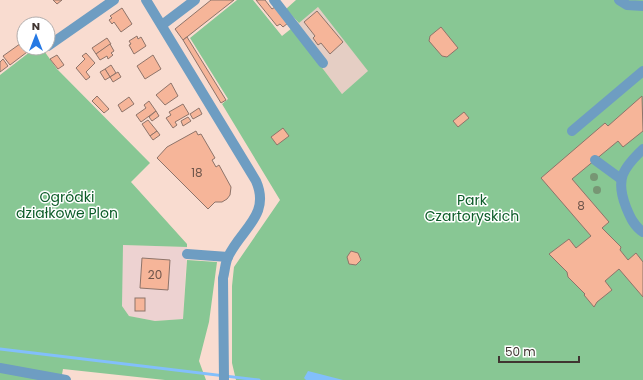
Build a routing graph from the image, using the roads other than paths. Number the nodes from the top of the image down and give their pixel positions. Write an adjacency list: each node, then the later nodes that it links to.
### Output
1 (114, 0): 8 (street)
2 (146, 0): 7 (street)
3 (195, 0): 7 (street)
4 (274, 0): 9 (street)
5 (619, 0): 6 (street)
6 (643, 6)
7 (162, 25): 17 (street)
8 (56, 40)
9 (323, 63)
10 (643, 71): 11 (street)
11 (572, 131)
12 (643, 149): 14 (street)
13 (595, 160): 14 (street)
14 (621, 179): 15 (street)
15 (643, 232)
16 (187, 254): 17 (street)
17 (228, 257): 20 (street)
18 (0, 368): 19 (street)
19 (66, 380)
20 (224, 380)

